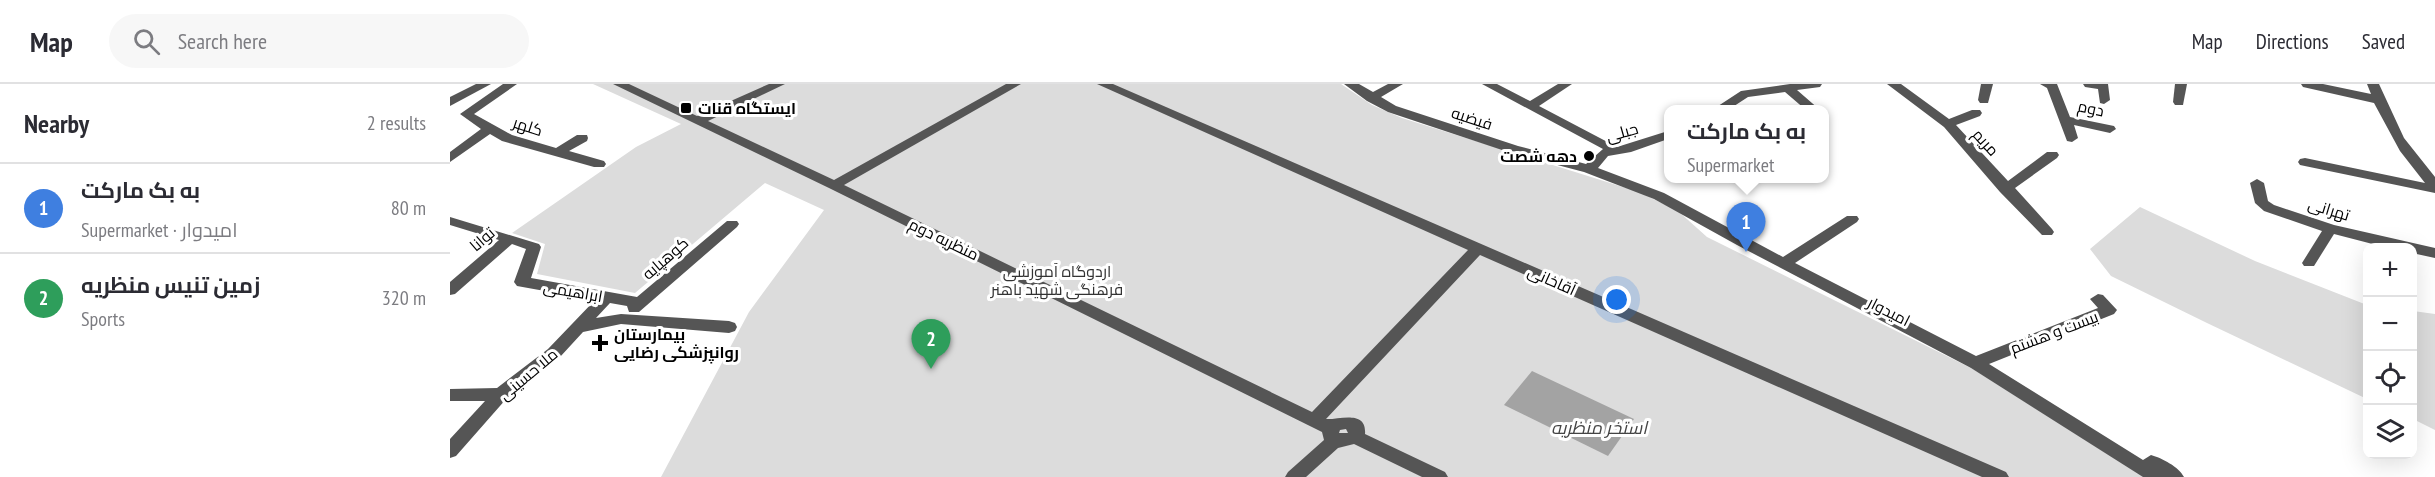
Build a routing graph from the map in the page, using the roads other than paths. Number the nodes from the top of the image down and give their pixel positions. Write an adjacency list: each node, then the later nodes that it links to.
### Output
1 (485, 84): 25 (street)
2 (511, 84): 34 (street, کلهر)
3 (619, 84): 31 (street, منظریه دوم)
4 (779, 84): 31 (street)
5 (1015, 84): 47 (street)
6 (1103, 84): 58 (street, آقاخانی)
7 (1350, 84): 21 (street, فیضیه)
8 (1397, 84): 21 (street)
9 (1488, 84): 29 (street)
10 (1566, 84): 29 (street)
11 (1816, 84): 19 (street)
12 (1893, 84): 33 (street, مریم)
13 (1987, 84): 22 (street)
14 (2050, 84): 32 (street, دوم)
15 (2089, 84): 23 (street)
16 (2181, 84): 26 (street)
17 (2307, 84): 24 (street)
18 (2373, 84): 24 (street)
19 (1787, 88): 20 (street); 28 (street)
20 (1741, 89): 27 (street)
21 (1371, 98): 45 (street, فیضیه)
22 (1984, 100)
23 (2104, 100)
24 (2379, 100): 49 (street)
25 (450, 102)
26 (2179, 102)
27 (1723, 105)
28 (1808, 105)
29 (1531, 106): 40 (street)
30 (1976, 113): 33 (street)
31 (697, 120): 47 (street, منظریه دوم)
32 (2065, 120): 35 (street, دوم); 38 (street, دوم)
33 (1948, 124): 50 (street, مریم)
34 (489, 129): 39 (street, کلهر); 42 (street)
35 (2110, 129)
36 (1664, 136): 40 (street, جبلی)
37 (582, 138): 39 (street, کلهر)
38 (2072, 138)
39 (558, 152): 44 (street, کلهر)
40 (1609, 152): 45 (street, جبلی)
41 (2052, 155): 50 (street)
42 (450, 158)
43 (2305, 162): 49 (street)
44 (599, 164)
45 (1591, 168): 48 (street, امیدوار)
46 (2257, 183): 54 (street, تهرانی)
47 (834, 185): 73 (street, منظریه دوم)
48 (1645, 187): 61 (street, امیدوار); 70 (street, امیدوار)
49 (2435, 187)
50 (2006, 189): 55 (street, مریم)
51 (1852, 219): 61 (street)
52 (450, 221): 56 (street, ابراهیمی)
53 (732, 224): 66 (street, کوهپایه)
54 (2330, 229): 57 (street, تهرانی); 62 (street)
55 (2047, 232)
56 (510, 238): 63 (street, توانا); 64 (street, ابراهیمی)
57 (2390, 243)
58 (1478, 248): 73 (street); 79 (street, آقاخانی)
59 (2417, 249): 60 (street, تهرانی)
60 (2435, 253)
61 (1789, 260): 70 (street, امیدوار)
62 (2309, 263)
63 (450, 290)
64 (607, 297): 66 (street, ابراهیمی); 68 (street, ملا حسینی)
65 (2098, 299): 70 (street, بیست و هشتم)
66 (640, 303): 67 (street, کوهپایه)
67 (621, 319): 68 (street); 69 (street)
68 (580, 327): 71 (street, ملا حسینی)
69 (729, 327)
70 (1981, 362): 74 (street, امیدوار)
71 (501, 394): 72 (street); 76 (street, ملا حسینی)
72 (450, 395)
73 (1314, 421): 75 (street, منظریه دوم)
74 (2084, 426): 80 (street, امیدوار); 81 (street, امیدوار)
75 (1333, 435): 77 (street); 78 (street)
76 (450, 452)
77 (1294, 477)
78 (1439, 477)
79 (2000, 477)
80 (2157, 477)
81 (2175, 477)

